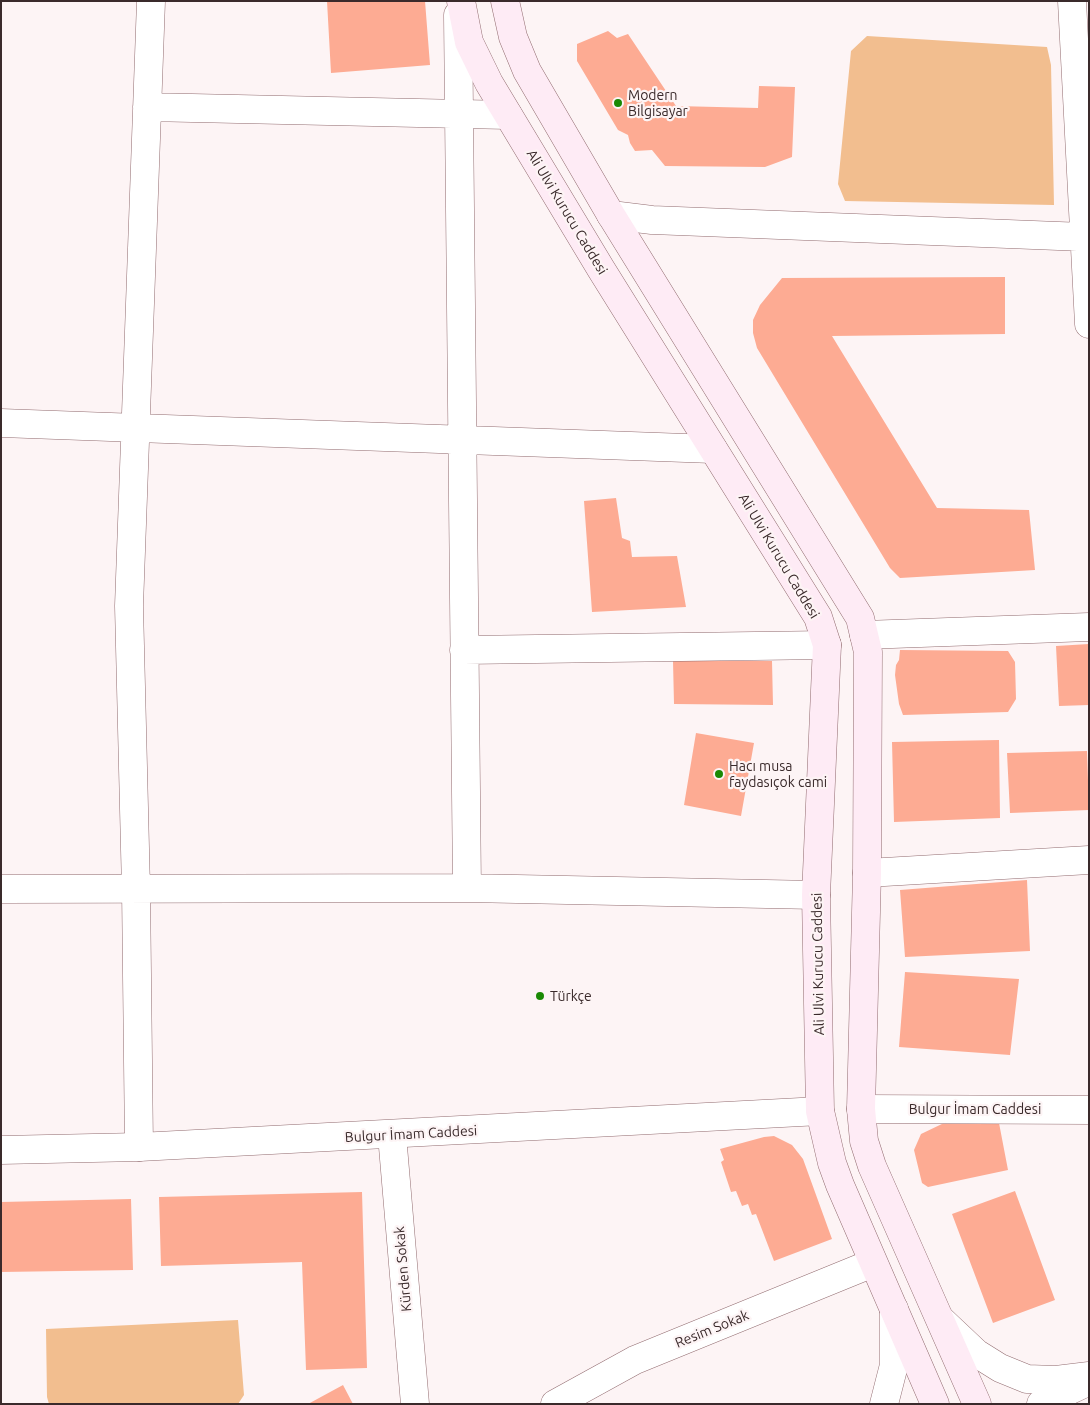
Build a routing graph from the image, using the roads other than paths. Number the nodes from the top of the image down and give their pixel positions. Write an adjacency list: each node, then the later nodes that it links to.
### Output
1 (151, 1): 5 (street)
2 (459, 1): 6 (street); 7 (main road, Ali Ulvi Kurucu Caddesi)
3 (505, 1): 8 (main road)
4 (1072, 1): 9 (street)
5 (147, 107): 6 (street); 12 (street)
6 (459, 114): 7 (street); 13 (street)
7 (508, 115): 14 (main road, Ali Ulvi Kurucu Caddesi)
8 (611, 215): 9 (street); 16 (main road)
9 (1084, 237): 10 (street)
10 (1089, 324)
11 (1, 423): 12 (street)
12 (136, 428): 13 (street); 23 (street)
13 (462, 440): 14 (street); 18 (street)
14 (713, 449): 17 (main road, Ali Ulvi Kurucu Caddesi)
15 (1089, 627): 16 (street)
16 (864, 635): 20 (main road)
17 (827, 645): 18 (street); 24 (main road, Ali Ulvi Kurucu Caddesi)
18 (464, 650): 21 (street)
19 (1089, 860): 20 (street)
20 (867, 873): 25 (main road)
21 (467, 888): 23 (street); 24 (street)
22 (1, 889): 23 (street)
23 (136, 889): 29 (street)
24 (816, 895): 27 (main road, Ali Ulvi Kurucu Caddesi)
25 (861, 1109): 26 (street, Bulgur İmam Caddesi); 33 (main road)
26 (1089, 1110)
27 (820, 1111): 28 (street, Bulgur İmam Caddesi); 31 (main road, Ali Ulvi Kurucu Caddesi)
28 (392, 1135): 29 (street, Bulgur İmam Caddesi); 37 (street, Kürden Sokak)
29 (139, 1148): 30 (street, Bulgur İmam Caddesi)
30 (1, 1150)
31 (873, 1263): 32 (main road, Ali Ulvi Kurucu Caddesi); 38 (street, Resim Sokak)
32 (894, 1309): 39 (street); 40 (main road, Ali Ulvi Kurucu Caddesi)
33 (941, 1320): 34 (street); 41 (main road)
34 (1089, 1376)
35 (1089, 1381): 42 (street)
36 (1089, 1392): 43 (street)
37 (415, 1404)
38 (555, 1404)
39 (884, 1404)
40 (935, 1404)
41 (977, 1404)
42 (1041, 1404)
43 (1078, 1404)

